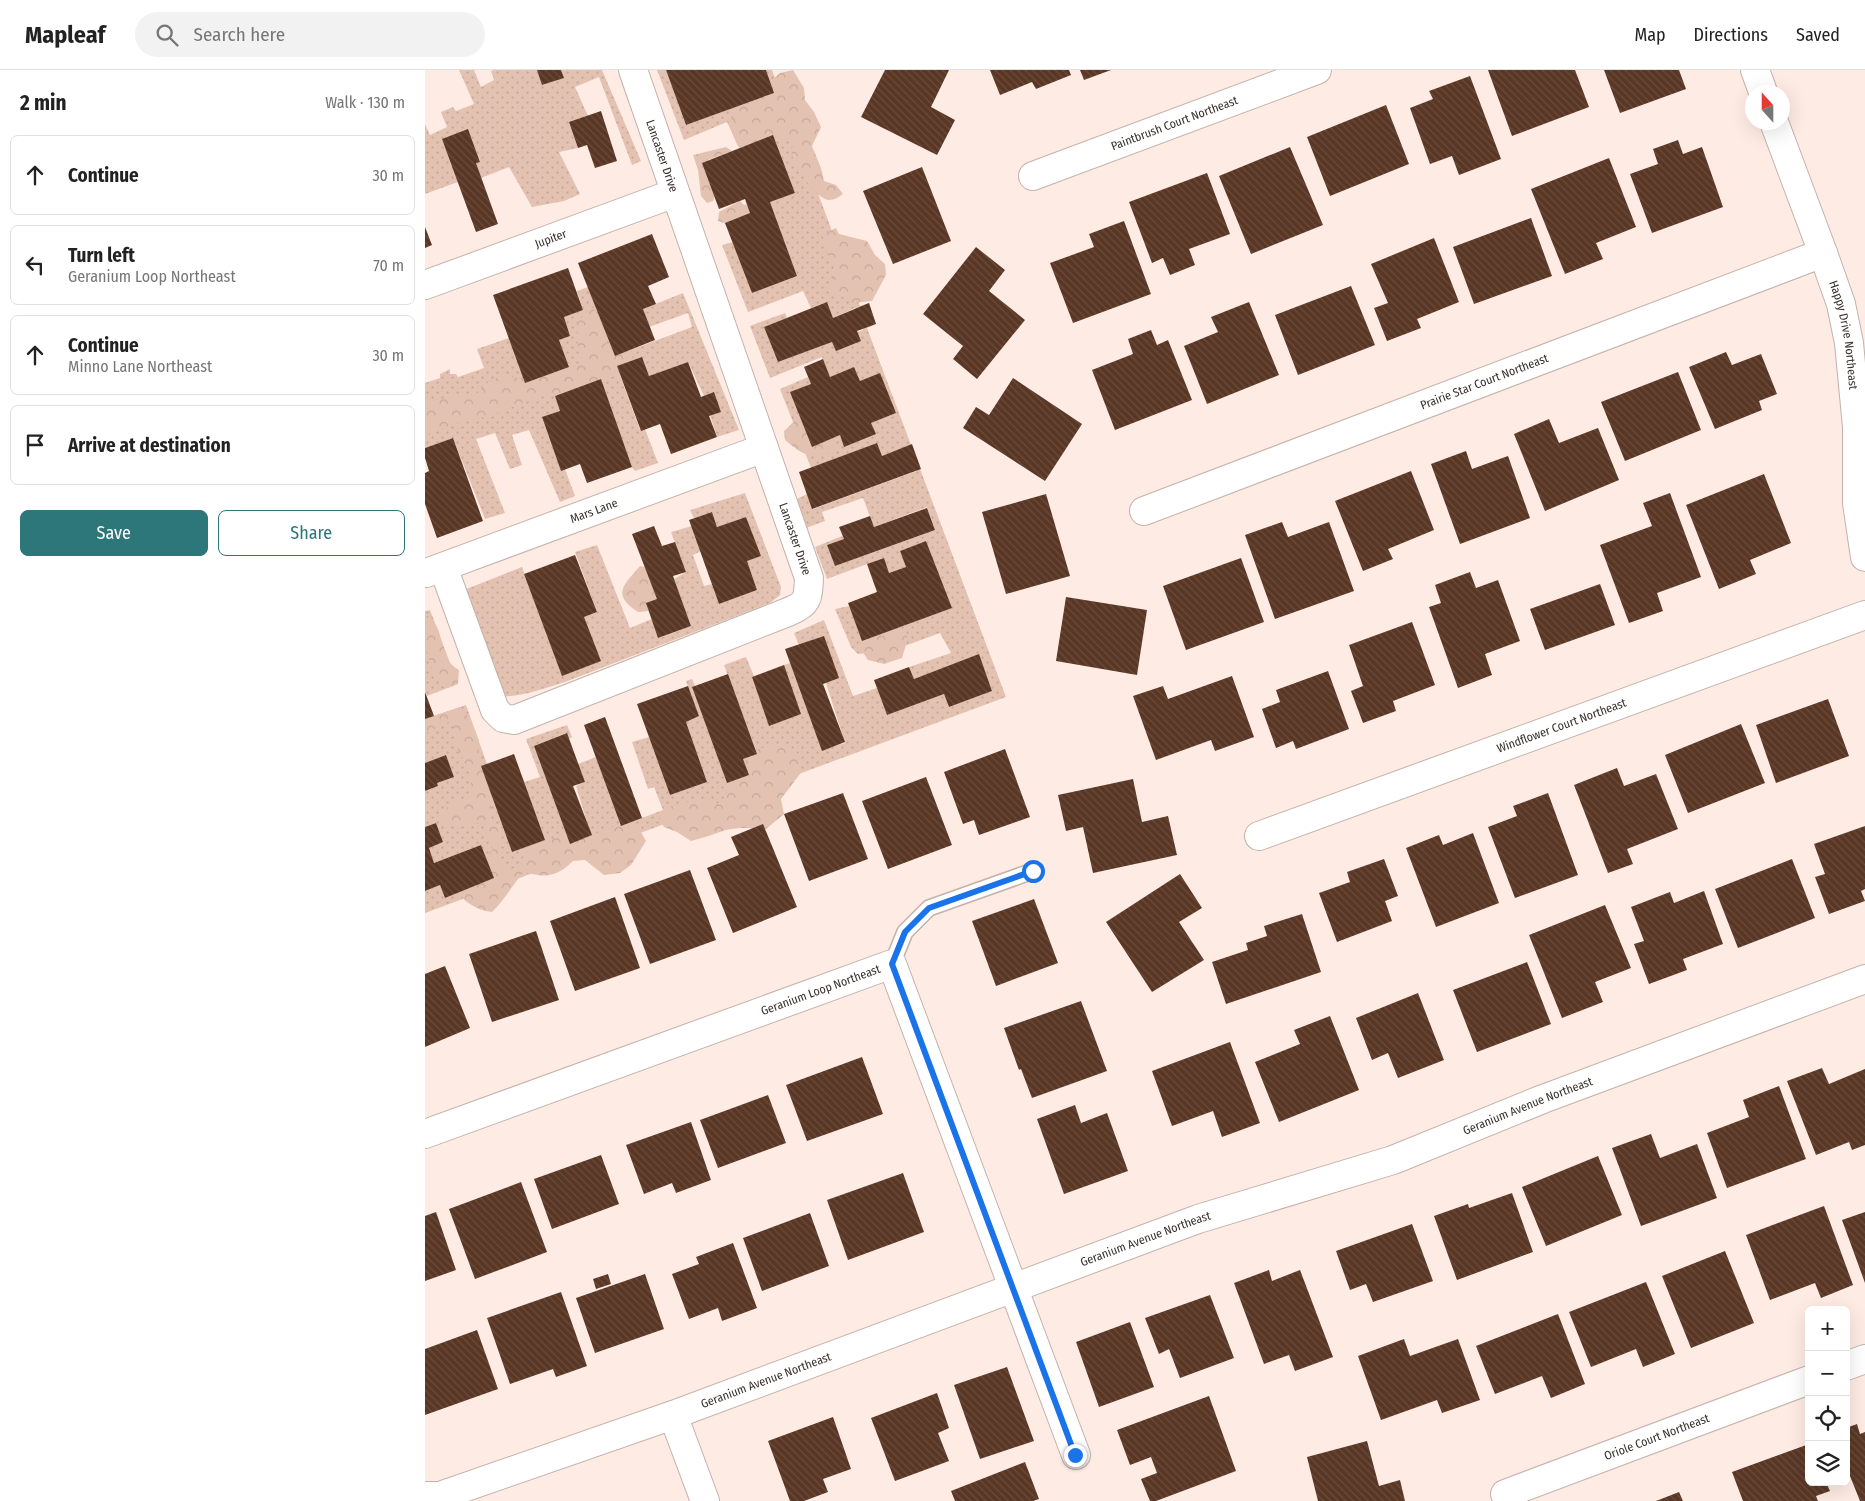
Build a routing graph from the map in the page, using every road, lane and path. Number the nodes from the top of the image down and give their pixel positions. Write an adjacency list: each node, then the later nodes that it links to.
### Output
1 (633, 70): 7 (street, Lancaster Drive)
2 (1317, 70): 6 (street, Paintbrush Court Northeast)
3 (1755, 70): 4 (street)
4 (1760, 85)
5 (1778, 130): 8 (street, Happy Drive Northeast)
6 (1033, 176)
7 (675, 193): 9 (street, Jupiter); 11 (street, Lancaster Drive)
8 (1823, 253): 10 (street, Happy Drive Northeast); 12 (street, Prairie Star Court Northeast)
9 (425, 285)
10 (1861, 426): 13 (street, Happy Drive Northeast)
11 (764, 448): 14 (street, Mars Lane); 14 (street, Lancaster Drive)
12 (1144, 511)
13 (1865, 557)
14 (434, 571)
15 (1865, 615): 16 (street, Windflower Court Northeast)
16 (1259, 836)
17 (1033, 871): 18 (lane)
18 (892, 964): 20 (street, Geranium Loop Northeast); 21 (street, Geranium Loop Northeast)
19 (1865, 978): 21 (street, Geranium Avenue Northeast)
20 (425, 1134)
21 (1013, 1287): 25 (street, Geranium Avenue Northeast); 26 (street, Geranium Loop Northeast)
22 (1865, 1359): 23 (street)
23 (1850, 1365)
24 (1805, 1382): 27 (street, Oriole Court Northeast)
25 (673, 1415): 28 (street, Geranium Avenue Northeast); 29 (street)
26 (1075, 1455)
27 (1505, 1494)
28 (425, 1496)
29 (705, 1501)

